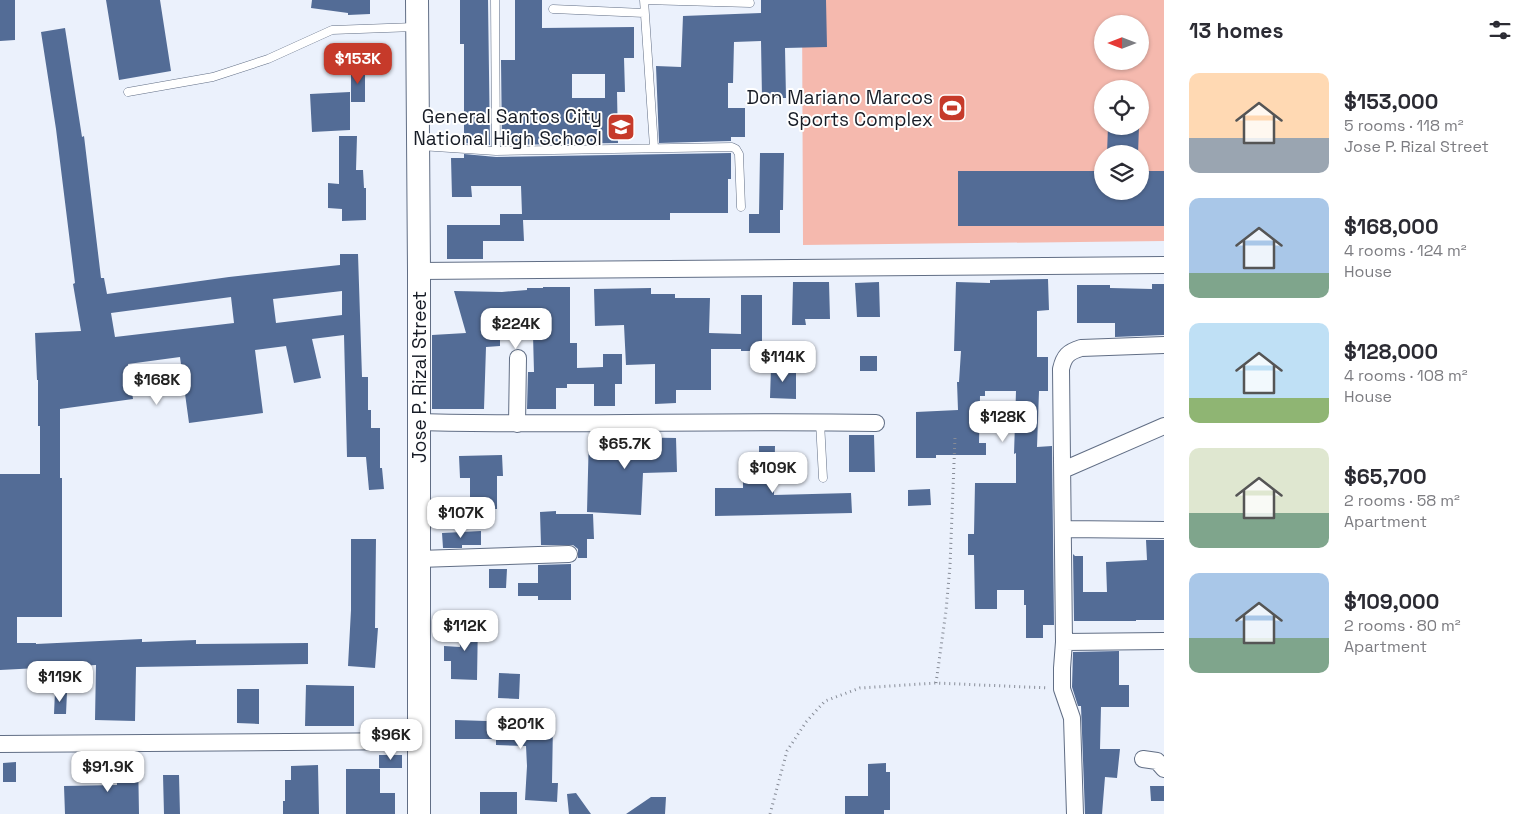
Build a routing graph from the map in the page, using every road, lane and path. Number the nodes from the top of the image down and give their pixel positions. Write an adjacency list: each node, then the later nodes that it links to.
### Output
1 (417, 0): 7 (street, Jose P. Rizal Street)
2 (495, 0): 11 (lane)
3 (644, 0): 4 (lane); 6 (lane)
4 (750, 3)
5 (553, 9): 6 (lane)
6 (644, 13): 10 (lane)
7 (417, 26): 8 (lane); 9 (street, Jose P. Rizal Street)
8 (128, 92)
9 (418, 146): 11 (lane); 14 (street, Jose P. Rizal Street)
10 (654, 147): 11 (lane); 12 (lane)
11 (496, 151)
12 (741, 206)
13 (1164, 265): 14 (street)
14 (419, 271): 17 (street, Jose P. Rizal Street)
15 (1164, 345): 23 (street)
16 (518, 358): 20 (street)
17 (419, 422): 20 (street); 28 (street, Jose P. Rizal Street)
18 (820, 422): 19 (street); 20 (street); 24 (lane)
19 (876, 423)
20 (517, 424)
21 (1164, 426): 23 (street)
22 (955, 437): 31 (path)
23 (1063, 470): 25 (street)
24 (823, 478)
25 (1064, 529): 26 (street); 30 (street)
26 (1164, 530)
27 (569, 554): 28 (street)
28 (419, 559): 33 (street, Jose P. Rizal Street)
29 (1164, 641): 30 (street)
30 (1064, 642): 32 (street)
31 (936, 683): 32 (path); 38 (path)
32 (1062, 689): 39 (street)
33 (419, 741): 34 (street); 37 (street, Jose P. Rizal Street)
34 (0, 744)
35 (1143, 759): 36 (street)
36 (1164, 769)
37 (419, 814)
38 (770, 814)
39 (1075, 814)

